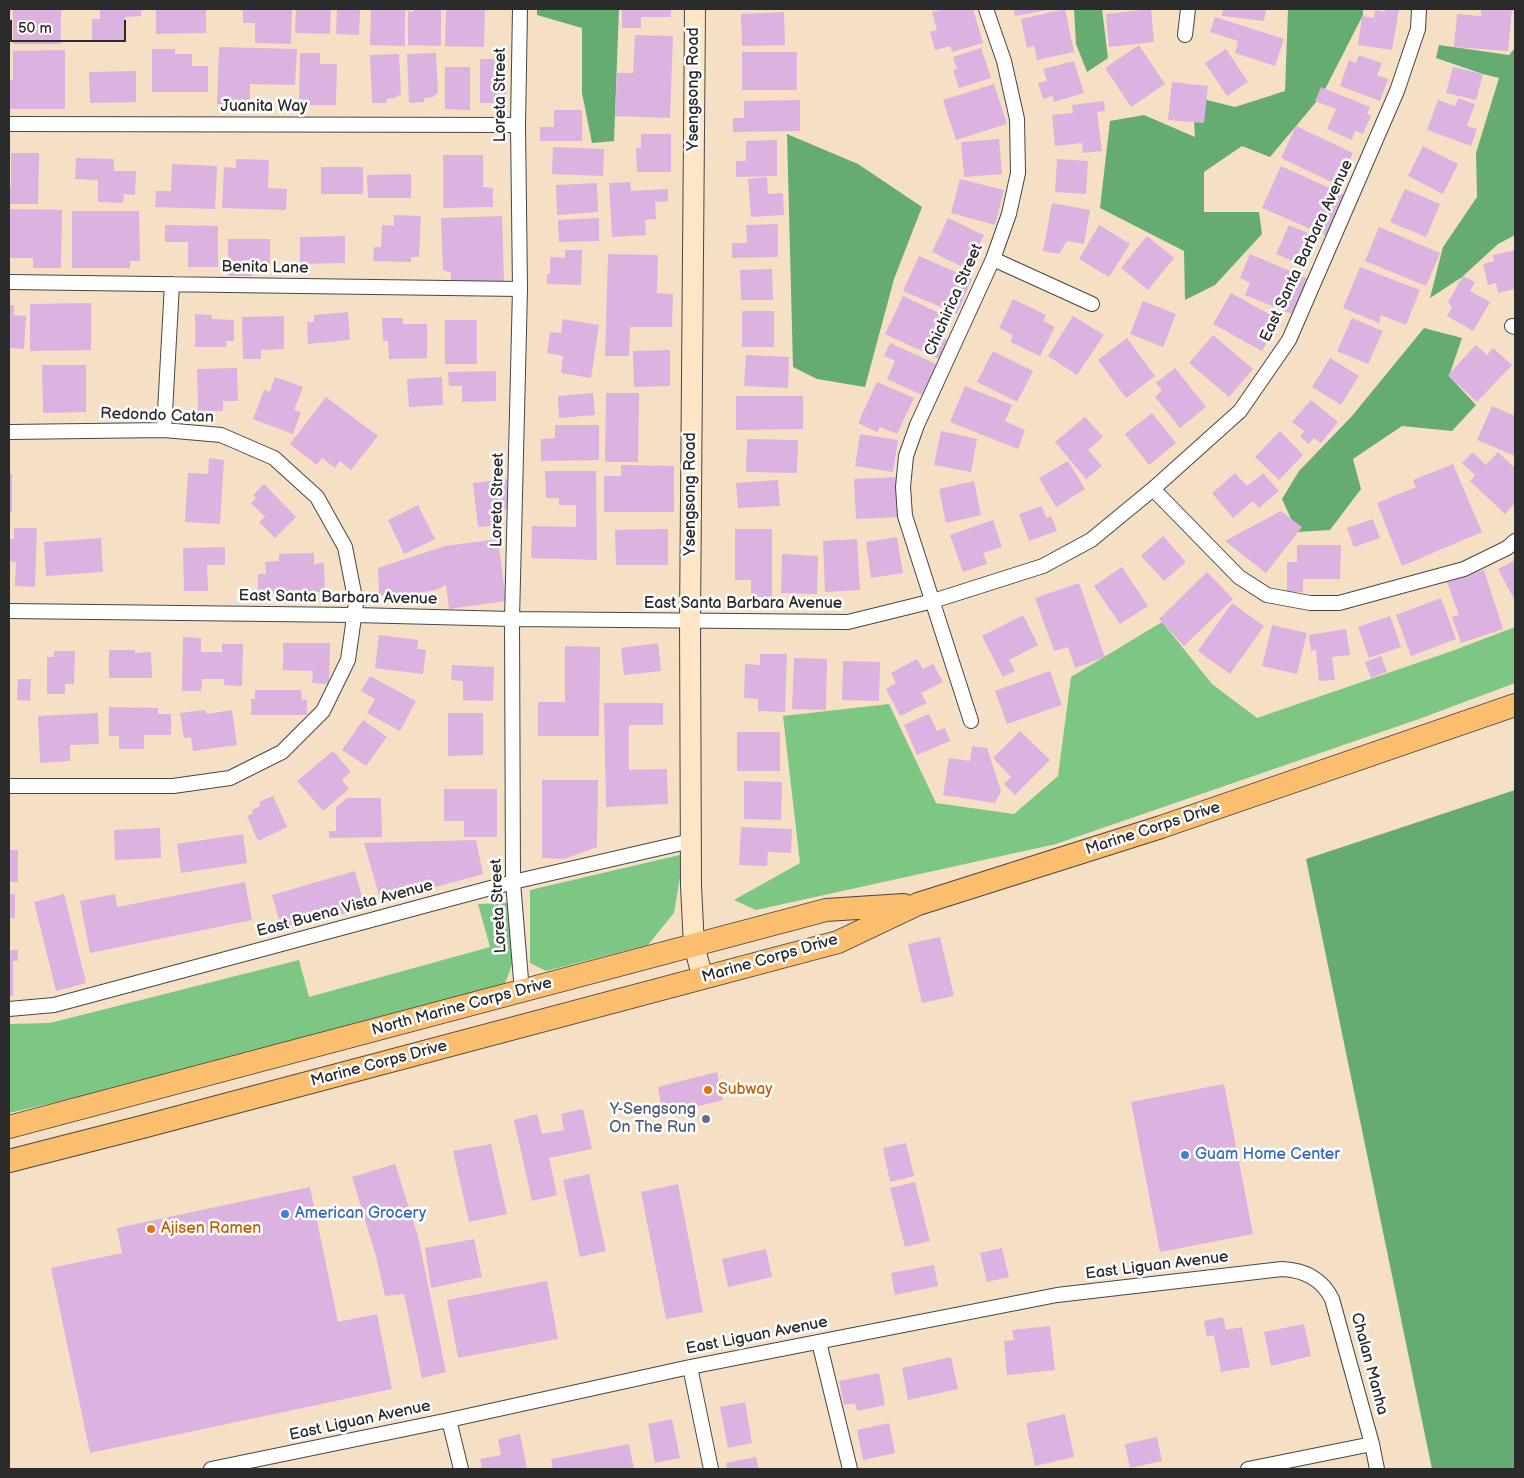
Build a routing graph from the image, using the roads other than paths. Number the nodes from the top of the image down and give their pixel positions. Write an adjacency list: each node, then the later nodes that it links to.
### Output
1 (520, 9): 8 (street, Loreta Street)
2 (695, 9): 22 (main road, Ysengsong Road)
3 (986, 9): 9 (street, Chichirica Street)
4 (1188, 9): 6 (street)
5 (1419, 9): 16 (street, East Santa Barbara Avenue)
6 (1185, 35)
7 (9, 124): 8 (street, Juanita Way)
8 (518, 125): 12 (street, Loreta Street)
9 (992, 259): 13 (street); 18 (street, Chichirica Street)
10 (9, 282): 11 (street, Benita Lane)
11 (172, 284): 12 (street, Benita Lane); 14 (street)
12 (520, 289): 21 (street, Loreta Street)
13 (1092, 304)
14 (164, 430): 15 (street, Redondo Catan); 20 (street, Redondo Catan)
15 (9, 432)
16 (1153, 489): 17 (street); 18 (street, East Santa Barbara Avenue)
17 (1515, 541)
18 (932, 601): 22 (street, East Santa Barbara Avenue); 24 (street, Chichirica Street)
19 (9, 611): 20 (street, East Santa Barbara Avenue)
20 (355, 615): 21 (street, East Santa Barbara Avenue); 25 (street, Redondo Catan)
21 (512, 619): 22 (street, East Santa Barbara Avenue); 27 (street, Loreta Street)
22 (690, 621): 26 (main road, Ysengsong Road)
23 (1515, 705): 28 (main road, Marine Corps Drive)
24 (971, 721)
25 (9, 786)
26 (691, 841): 27 (street, East Buena Vista Avenue); 29 (main road, Ysengsong Road)
27 (513, 882): 31 (street, Loreta Street); 32 (street, East Buena Vista Avenue)
28 (918, 904): 29 (main road, North Marine Corps Drive); 30 (main road, Marine Corps Drive)
29 (694, 946): 30 (main road, Ysengsong Road); 31 (main road, North Marine Corps Drive)
30 (703, 978): 34 (main road, Marine Corps Drive)
31 (522, 992): 33 (main road, North Marine Corps Drive)
32 (9, 1009)
33 (9, 1127)
34 (9, 1161)
35 (1312, 1276): 36 (street, East Liguan Avenue); 39 (street, Chalan Manha)
36 (819, 1342): 37 (street, East Liguan Avenue); 43 (street)
37 (690, 1367): 38 (street, East Liguan Avenue); 42 (street)
38 (449, 1420): 40 (street, East Liguan Avenue); 41 (street)
39 (1372, 1444): 44 (street); 45 (street, Chalan Manha)
40 (211, 1469)
41 (461, 1469)
42 (711, 1469)
43 (850, 1469)
44 (1248, 1469)
45 (1377, 1469)

